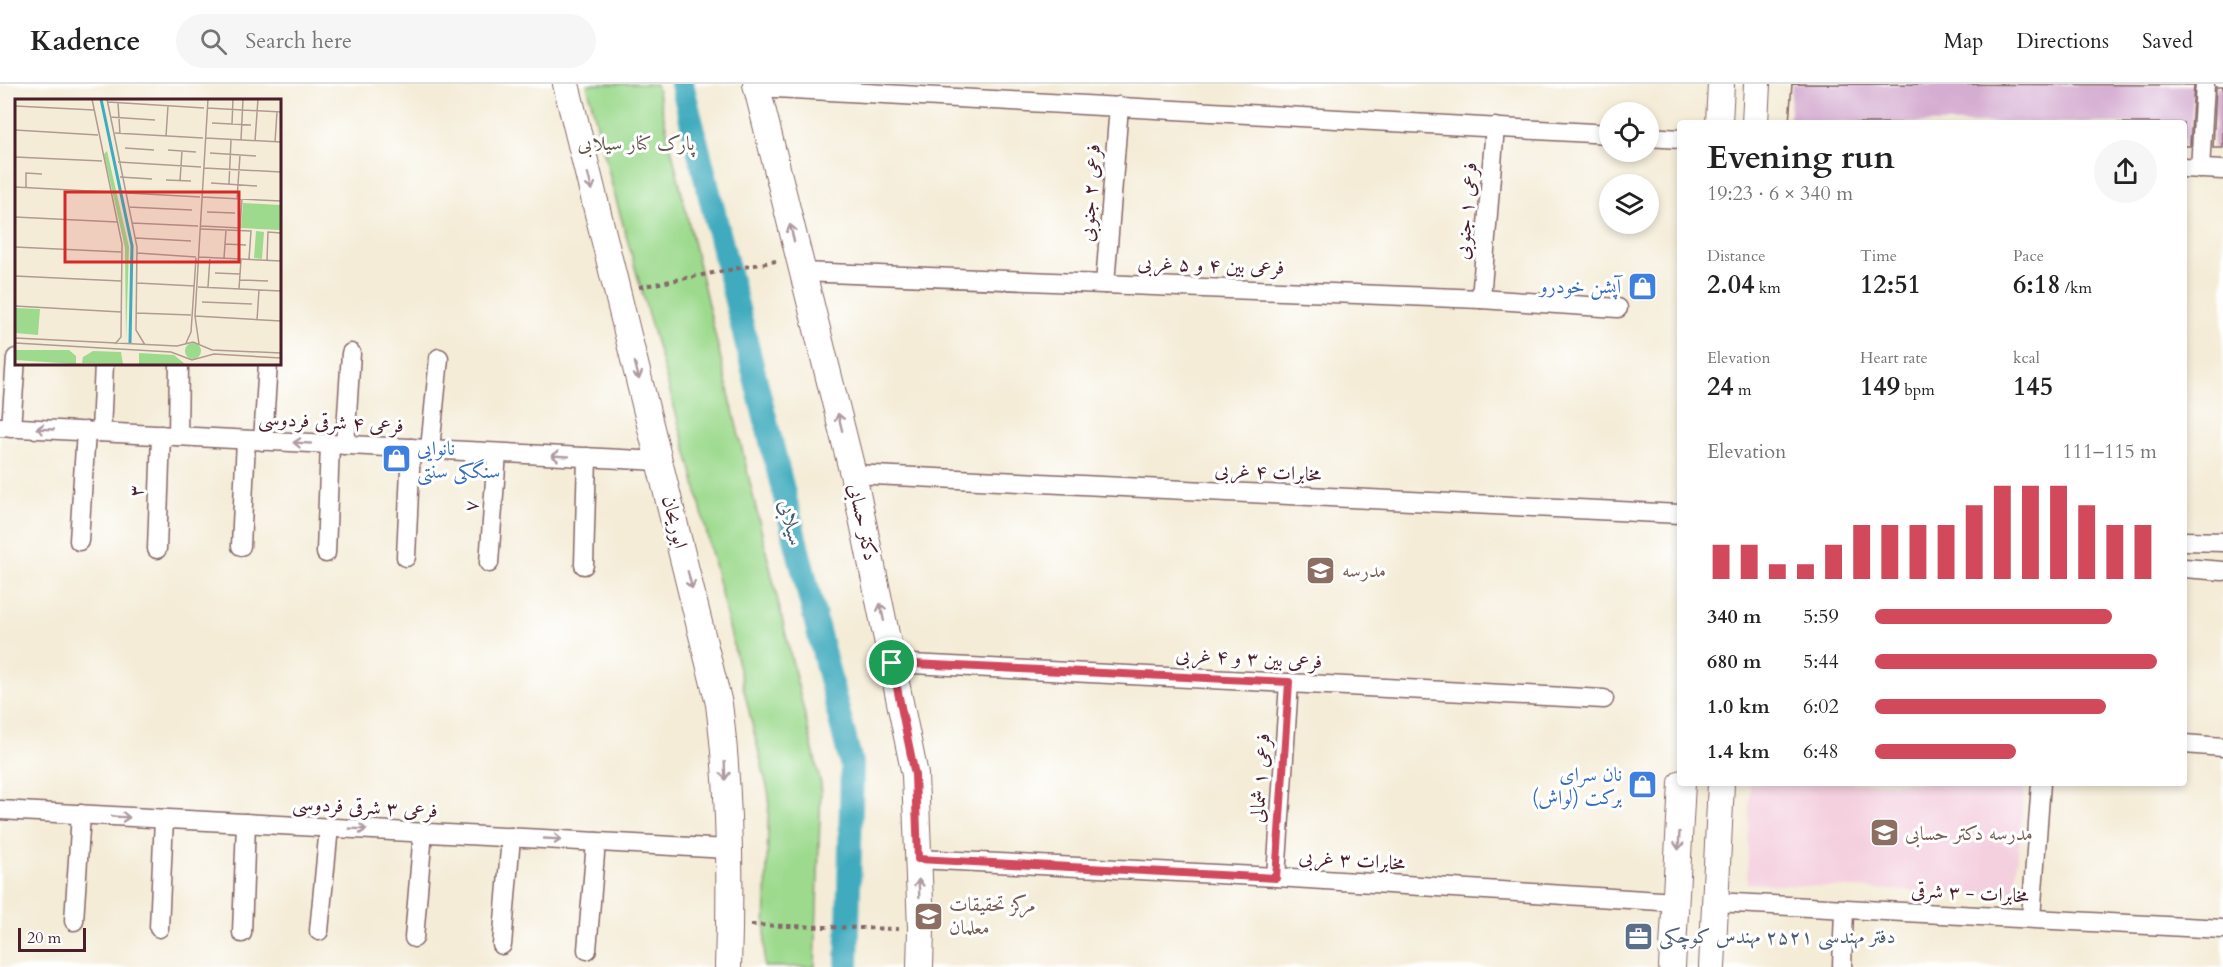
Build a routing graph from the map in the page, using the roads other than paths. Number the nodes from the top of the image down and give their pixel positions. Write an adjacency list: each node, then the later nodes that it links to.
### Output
1 (566, 84): 34 (main road, ابوریحان, one-way to 34)
2 (1721, 84): 7 (main road)
3 (1757, 84): 8 (main road)
4 (2205, 84): 13 (street)
5 (757, 85): 6 (street); 15 (main road, دکتر حسابی, one-way to 5)
6 (1119, 106): 9 (street); 16 (street, فرعی ۲ جنوبی)
7 (1719, 120)
8 (1755, 120)
9 (1495, 128): 10 (street); 17 (street, فرعی ۱ جنوبی)
10 (1599, 133)
11 (1659, 138): 12 (street)
12 (1677, 139)
13 (2192, 168): 14 (street)
14 (2223, 170)
15 (800, 265): 16 (street, فرعی بین ۴ و ۵ غربی); 35 (main road, دکتر حسابی, one-way to 15)
16 (1106, 284): 17 (street, فرعی بین ۴ و ۵ غربی)
17 (1481, 299): 18 (street, فرعی بین ۴ و ۵ غربی)
18 (1618, 308)
19 (351, 353): 29 (street)
20 (439, 358): 31 (street)
21 (15, 364): 25 (street)
22 (104, 364): 26 (street)
23 (179, 364): 27 (street, ۳)
24 (268, 364): 28 (street)
25 (6, 427): 26 (street, فرعی ۴ شرقی فردوسی, one-way to 25)
26 (94, 432): 27 (street, فرعی ۴ شرقی فردوسی); 38 (street)
27 (170, 436): 28 (street, فرعی ۴ شرقی فردوسی); 41 (street, ۳)
28 (255, 440): 29 (street, فرعی ۴ شرقی فردوسی, one-way to 28); 40 (street)
29 (337, 444): 30 (street, فرعی ۴ شرقی فردوسی); 42 (street)
30 (411, 448): 31 (street, فرعی ۴ شرقی فردوسی); 43 (street)
31 (430, 449): 32 (street, فرعی ۴ شرقی فردوسی)
32 (497, 453): 33 (street, فرعی ۴ شرقی فردوسی, one-way to 32); 44 (street, ۷)
33 (587, 457): 34 (street, فرعی ۴ شرقی فردوسی); 45 (street)
34 (660, 461): 64 (main road, ابوریحان, one-way to 64)
35 (854, 474): 36 (street, مخابرات ۴ غربی); 48 (main road, دکتر حسابی, one-way to 35)
36 (1677, 514)
37 (2187, 540): 39 (street)
38 (79, 541)
39 (2223, 542)
40 (241, 546)
41 (157, 549)
42 (326, 553)
43 (406, 558)
44 (489, 563)
45 (584, 565)
46 (2187, 568): 47 (street)
47 (2223, 571)
48 (892, 663): 49 (street, فرعی بین ۳ و ۴ غربی); 65 (main road, دکتر حسابی)
49 (1289, 682): 50 (street, فرعی بین ۳ و ۴ غربی); 66 (street, فرعی ۱ شمالی)
50 (1604, 699)
51 (2187, 744): 52 (street)
52 (2223, 747)
53 (1682, 786): 67 (main road, one-way to 67)
54 (1721, 786): 68 (main road)
55 (2041, 786): 70 (street)
56 (0, 810): 57 (street, فرعی ۳ شرقی فردوسی)
57 (81, 814): 58 (street, فرعی ۳ شرقی فردوسی, one-way to 58); 71 (street)
58 (164, 819): 59 (street, فرعی ۳ شرقی فردوسی); 72 (street)
59 (246, 823): 60 (street, فرعی ۳ شرقی فردوسی); 75 (street)
60 (329, 828): 61 (street, فرعی ۳ شرقی فردوسی, one-way to 61); 74 (street)
61 (423, 832): 62 (street, فرعی ۳ شرقی فردوسی); 76 (street)
62 (511, 837): 63 (street, فرعی ۳ شرقی فردوسی, one-way to 63); 77 (street)
63 (596, 842): 64 (street, فرعی ۳ شرقی فردوسی); 78 (street)
64 (728, 849): 79 (main road, ابوریحان)
65 (918, 859): 66 (street, مخابرات ۳ غربی); 80 (main road, دکتر حسابی, one-way to 65)
66 (1276, 878): 67 (street, مخابرات ۳ غربی)
67 (1676, 902): 81 (main road)
68 (1715, 902): 69 (street, مخابرات - ۳ شرقی); 82 (main road)
69 (1844, 909): 70 (street, مخابرات - ۳ شرقی); 83 (street)
70 (2031, 918): 73 (street, مخابرات - ۳ شرقی)
71 (74, 921)
72 (159, 928)
73 (2223, 929)
74 (319, 931)
75 (242, 933)
76 (414, 938)
77 (502, 945)
78 (587, 950)
79 (728, 967)
80 (921, 967)
81 (1672, 967)
82 (1712, 967)
83 (1842, 967)

